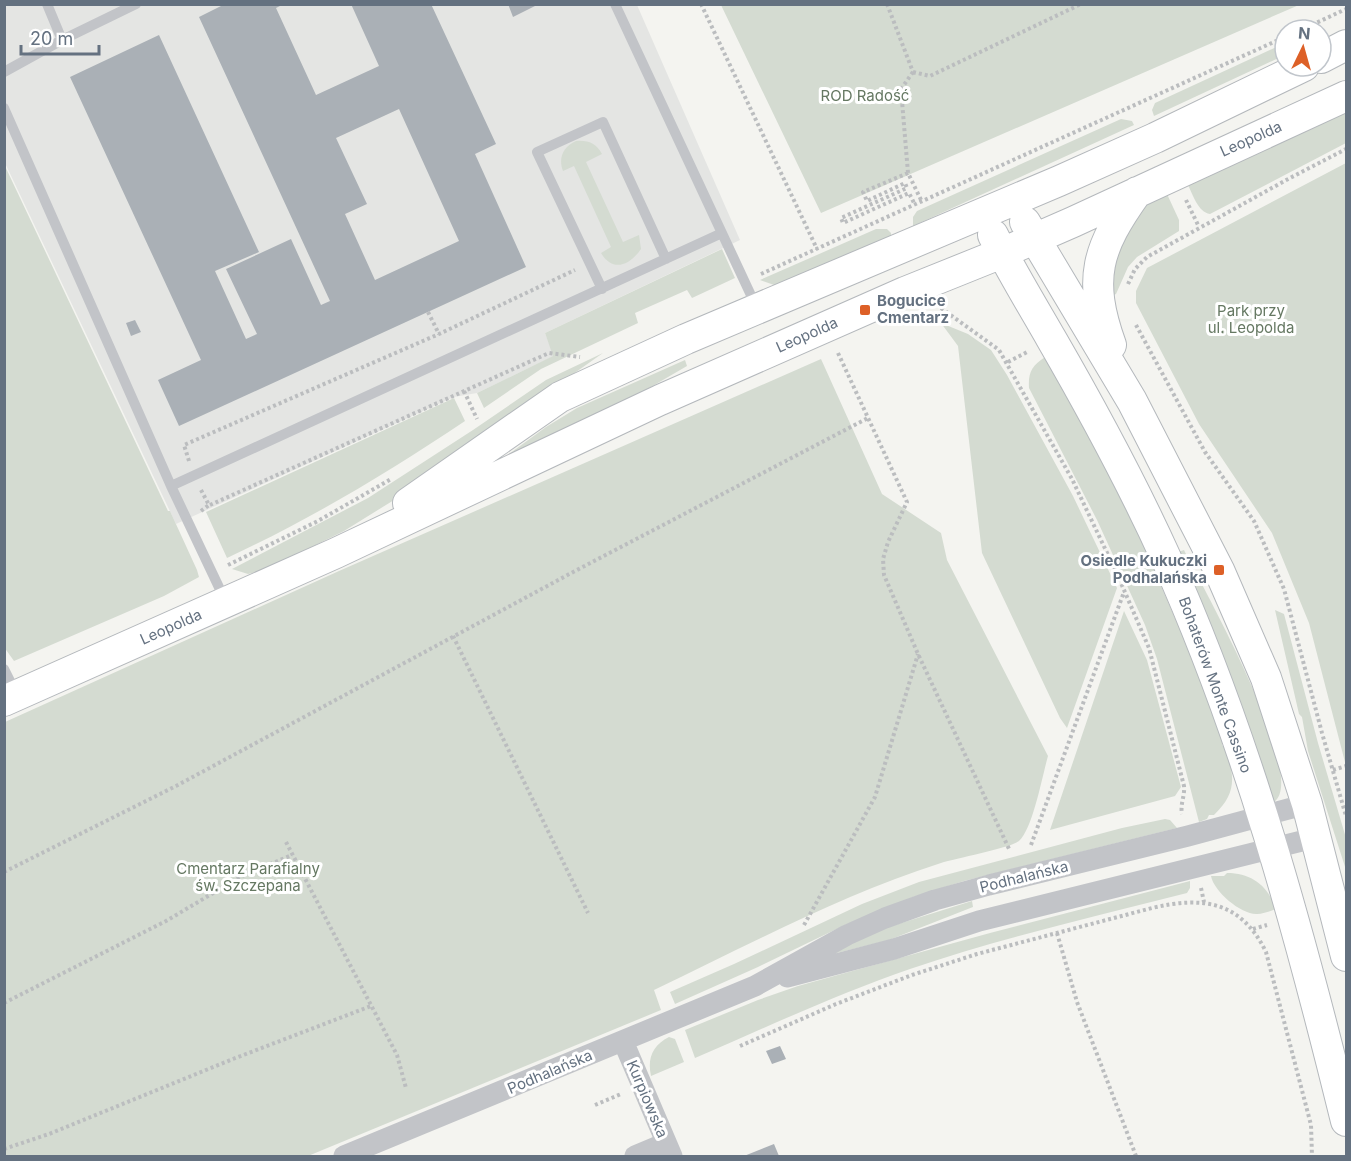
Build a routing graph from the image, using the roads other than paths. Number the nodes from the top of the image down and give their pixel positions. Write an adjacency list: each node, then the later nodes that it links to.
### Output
1 (46, 4): 4 (lane)
2 (136, 4): 4 (lane)
3 (615, 4): 14 (lane)
4 (62, 40): 7 (lane)
5 (1347, 45): 6 (street)
6 (1333, 52)
7 (4, 72)
8 (1279, 78): 12 (street, Leopolda)
9 (1347, 96): 11 (street, Leopolda)
10 (4, 108): 21 (lane)
11 (1137, 192): 15 (street, Leopolda); 20 (street)
12 (1014, 200): 13 (street, Leopolda); 15 (street)
13 (982, 214): 16 (street, Bohaterów Monte Cassino); 19 (street, Leopolda)
14 (722, 233): 17 (lane); 19 (lane)
15 (1034, 239): 16 (street, Leopolda); 20 (street)
16 (1002, 253): 22 (street, Leopolda); 26 (street, Bohaterów Monte Cassino)
17 (666, 259): 18 (lane); 18 (lane)
18 (602, 289): 21 (lane)
19 (757, 309): 22 (street, Leopolda)
20 (1132, 401): 25 (street)
21 (171, 486): 23 (lane)
22 (336, 553): 23 (street, Leopolda)
23 (226, 603): 24 (street, Leopolda)
24 (9, 688)
25 (1307, 804): 26 (street, Podhalańska); 27 (street)
26 (1263, 817): 28 (street, Bohaterów Monte Cassino); 30 (street, Podhalańska)
27 (1314, 838): 28 (street, Podhalańska); 29 (street)
28 (1272, 848): 30 (street, Podhalańska); 32 (street, Bohaterów Monte Cassino)
29 (1347, 956)
30 (755, 986): 31 (street, Podhalańska)
31 (623, 1041): 33 (street, Kurpiowska); 34 (street, Podhalańska)
32 (1347, 1121)
33 (669, 1150): 35 (street)
34 (344, 1156)
35 (635, 1156)

